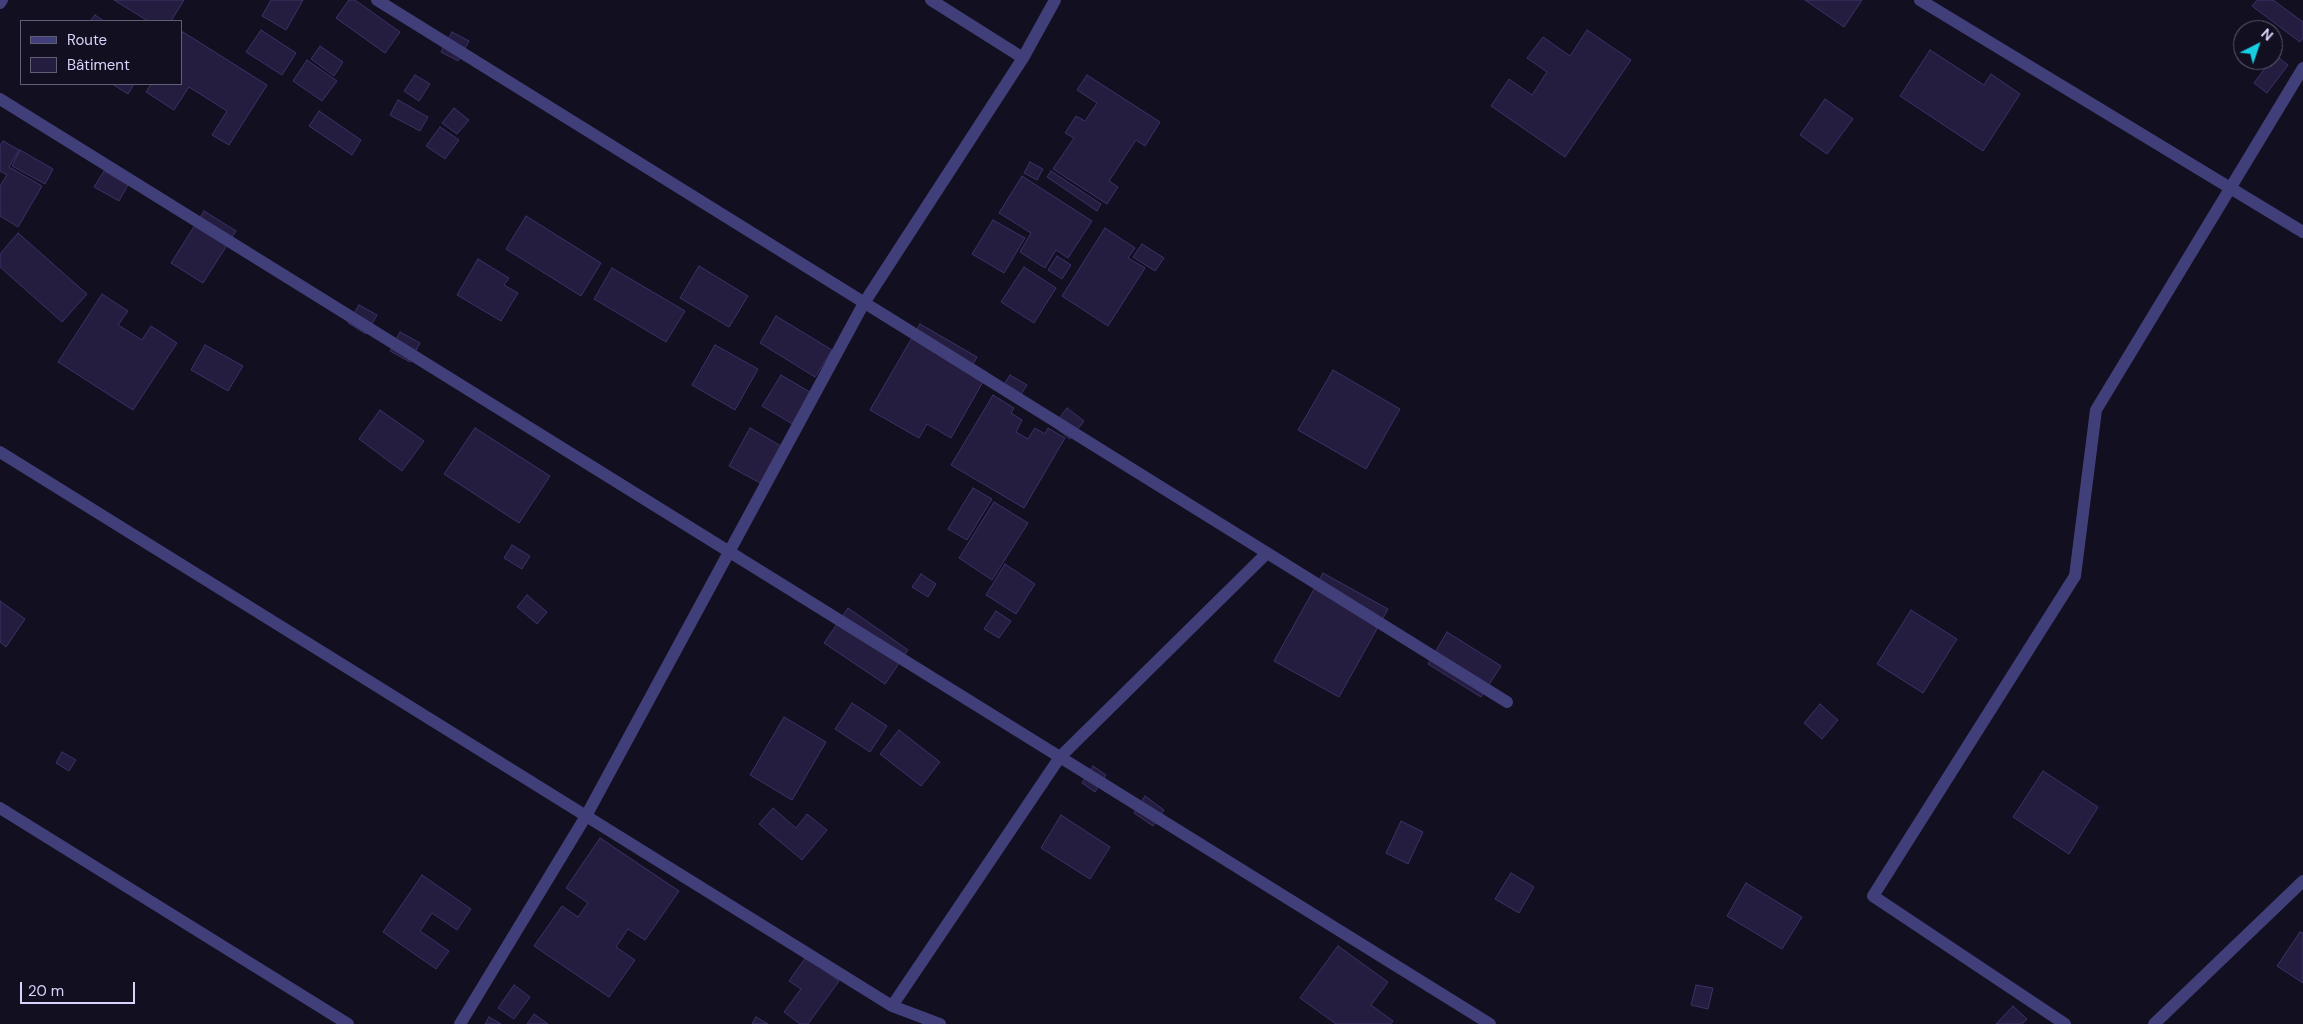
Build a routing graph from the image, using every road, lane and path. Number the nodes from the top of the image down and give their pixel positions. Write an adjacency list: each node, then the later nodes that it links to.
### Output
1 (376, 0): 10 (street)
2 (930, 0): 5 (street)
3 (1055, 0): 5 (street)
4 (1920, 0): 8 (street)
5 (1023, 58): 10 (street)
6 (2303, 68): 8 (street)
7 (0, 99): 12 (street)
8 (2231, 188): 9 (street); 24 (street)
9 (2303, 232)
10 (864, 303): 12 (street); 13 (street)
11 (0, 452): 17 (street)
12 (729, 552): 15 (street); 17 (street)
13 (1267, 553): 14 (street); 15 (street)
14 (1507, 702)
15 (1060, 757): 19 (street); 23 (street)
16 (0, 808): 20 (street)
17 (586, 816): 19 (street); 21 (street)
18 (2303, 880): 25 (street)
19 (892, 1006): 22 (street)
20 (348, 1024)
21 (460, 1024)
22 (940, 1024)
23 (1490, 1024)
24 (2065, 1024)
25 (2154, 1024)

